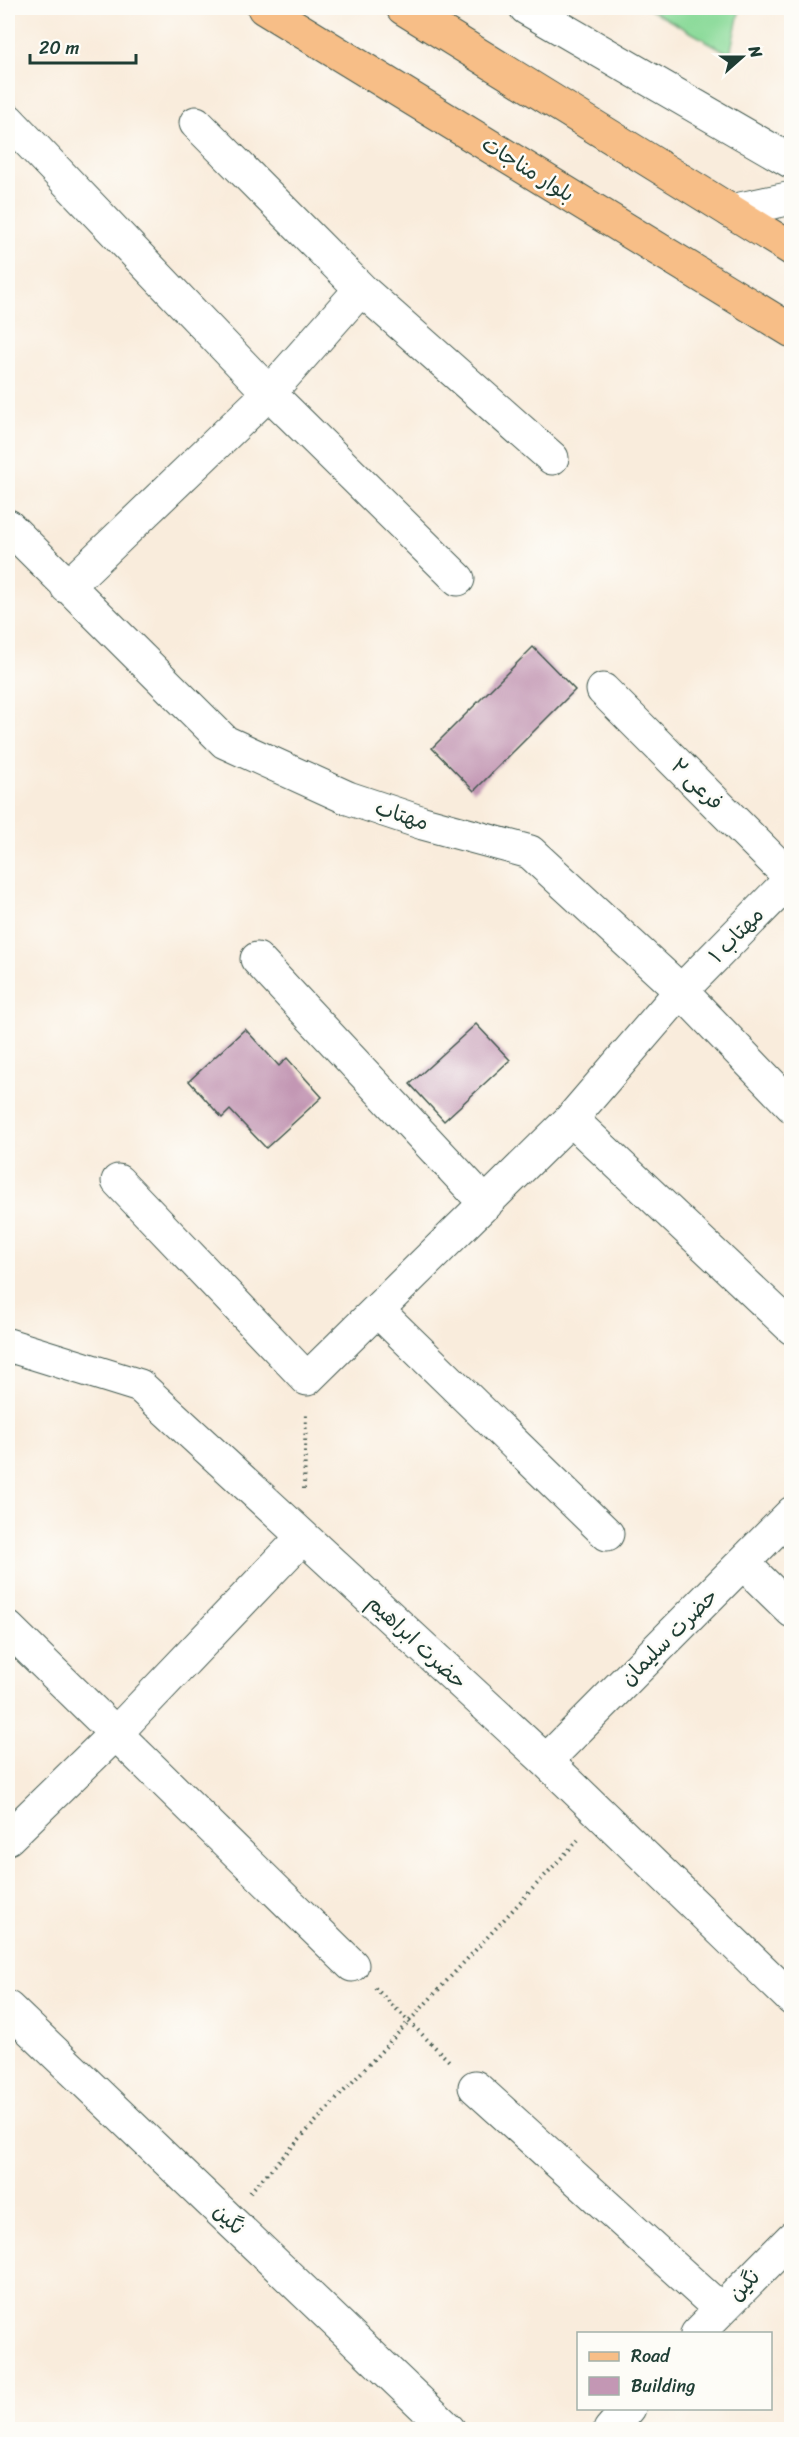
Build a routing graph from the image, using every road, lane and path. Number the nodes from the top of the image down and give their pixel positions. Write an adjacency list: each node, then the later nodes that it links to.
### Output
1 (264, 8): 13 (main road, بلوار مناجات)
2 (403, 8): 10 (main road)
3 (526, 8): 7 (street)
4 (8, 120): 14 (street)
5 (196, 123): 12 (street)
6 (792, 132): 7 (street)
7 (752, 140): 8 (street)
8 (792, 162)
9 (792, 198): 10 (street)
10 (731, 211): 11 (main road)
11 (792, 249)
12 (361, 289): 14 (street); 15 (street)
13 (792, 331)
14 (269, 393): 17 (street); 18 (street)
15 (552, 458)
16 (8, 526): 18 (street, مهتاب)
17 (458, 579)
18 (67, 587): 22 (street, مهتاب)
19 (603, 690): 20 (street, فرعی ۲)
20 (791, 878): 22 (street, مهتاب ۱)
21 (257, 959): 26 (street)
22 (681, 992): 23 (street, مهتاب); 24 (street, مهتاب ۱)
23 (792, 1106)
24 (571, 1119): 26 (street, مهتاب ۱); 28 (street)
25 (118, 1181): 30 (street)
26 (486, 1204): 27 (street, مهتاب ۱)
27 (378, 1311): 30 (street, مهتاب ۱); 32 (street)
28 (792, 1328)
29 (8, 1345): 33 (street, حضرت ابراهیم)
30 (307, 1379): 33 (path)
31 (792, 1513): 34 (street, حضرت سلیمان)
32 (608, 1534)
33 (303, 1537): 37 (street); 38 (street, حضرت ابراهیم)
34 (743, 1563): 35 (street); 38 (street, حضرت سلیمان)
35 (792, 1611)
36 (8, 1628): 37 (street)
37 (116, 1733): 40 (street); 41 (street)
38 (546, 1761): 39 (street, حضرت ابراهیم)
39 (602, 1815): 42 (street, حضرت ابراهیم); 44 (path)
40 (8, 1838)
41 (352, 1965): 44 (path)
42 (792, 1999)
43 (8, 2008): 46 (street, نگین)
44 (409, 2022): 45 (path); 46 (path)
45 (475, 2086): 48 (street)
46 (227, 2217): 51 (street, نگین)
47 (792, 2238): 48 (street, نگین)
48 (720, 2309): 49 (street, نگین)
49 (699, 2332)
50 (628, 2410): 52 (street)
51 (449, 2430)
52 (610, 2430)

